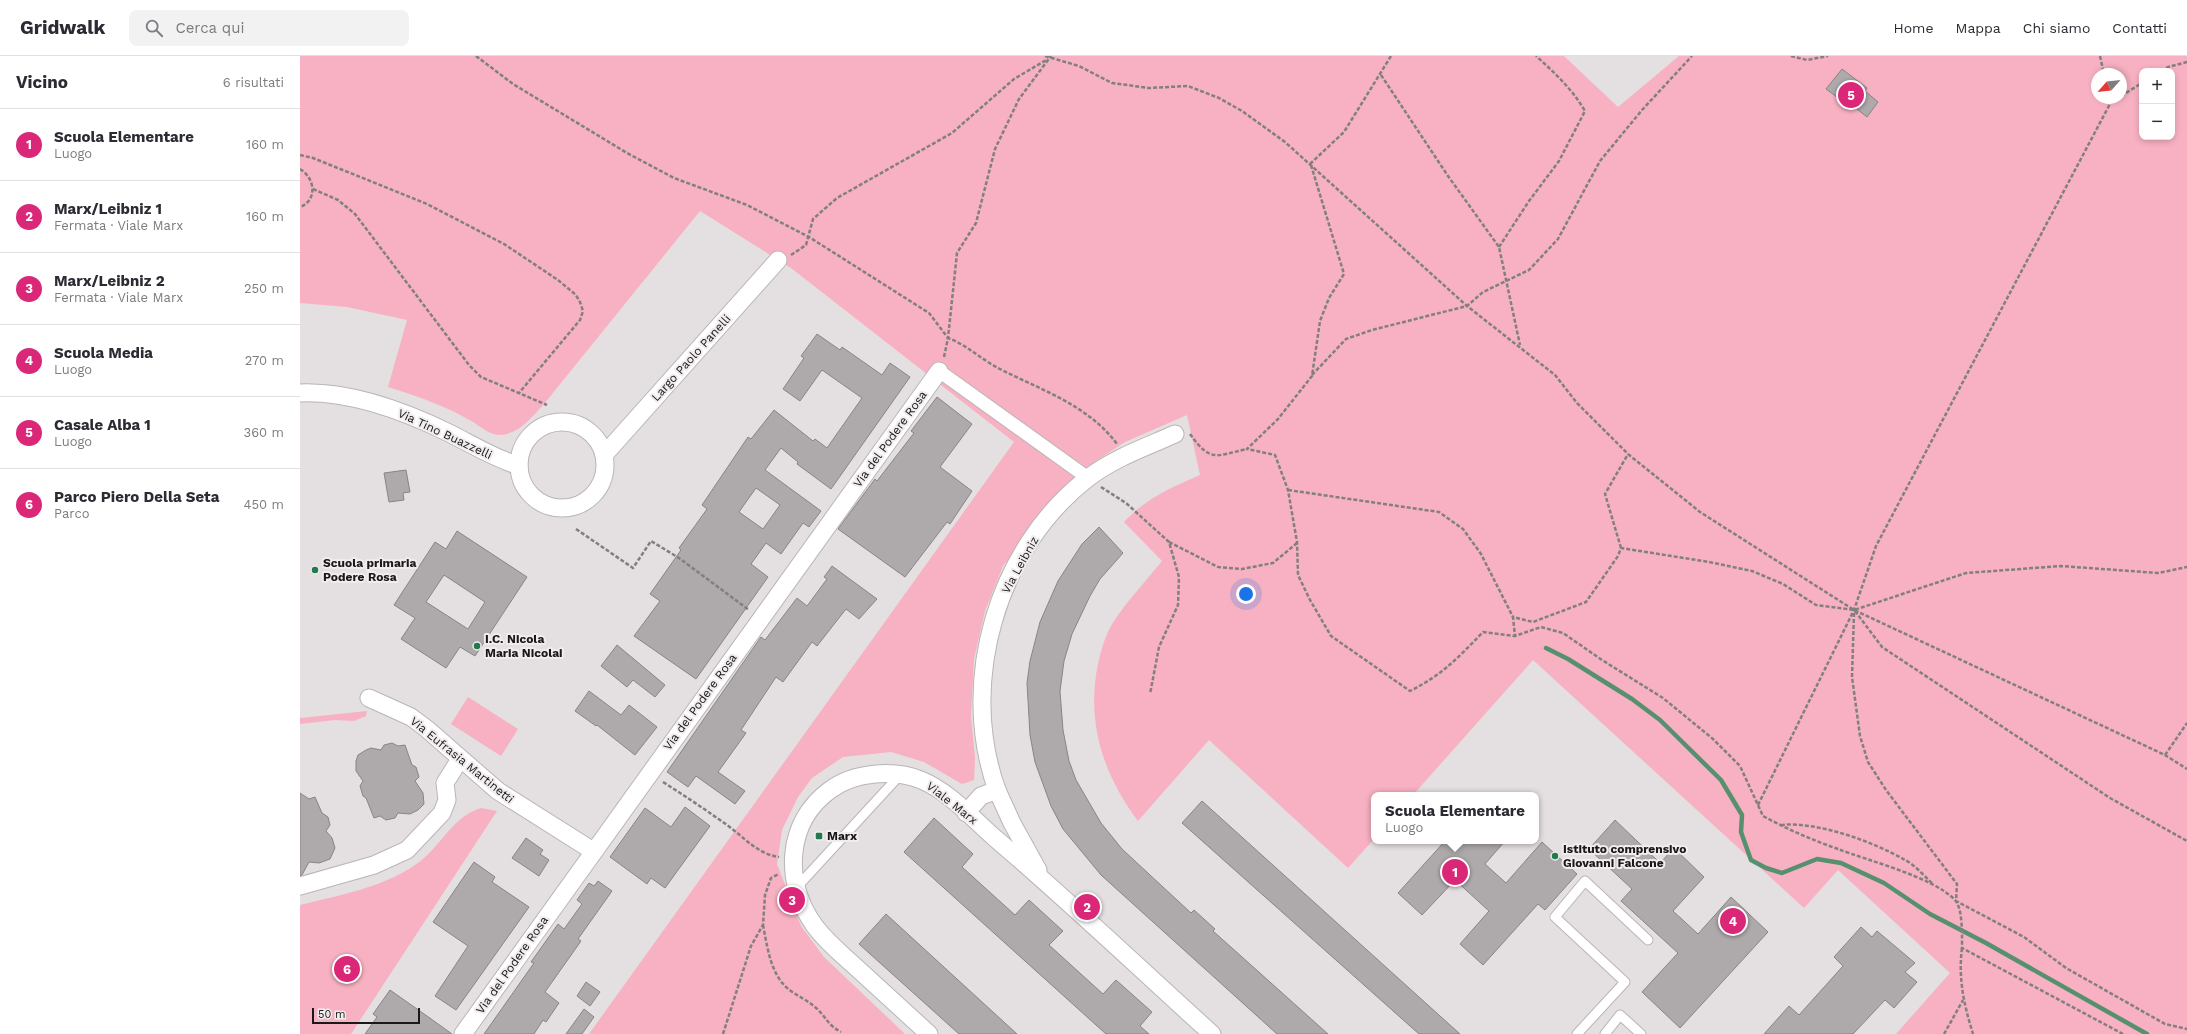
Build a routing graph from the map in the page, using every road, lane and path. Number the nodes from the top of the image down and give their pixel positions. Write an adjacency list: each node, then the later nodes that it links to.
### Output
1 (476, 56): 22 (path)
2 (1045, 56): 9 (path)
3 (1391, 56): 13 (path)
4 (1536, 56): 23 (path)
5 (1692, 56): 25 (path)
6 (1791, 56): 7 (path)
7 (1828, 56)
8 (2100, 56): 11 (path)
9 (1051, 57): 18 (path); 22 (path); 27 (path)
10 (2187, 62): 12 (path)
11 (2103, 68)
12 (2170, 68)
13 (1380, 75): 18 (path); 23 (path)
14 (2139, 85): 15 (path)
15 (2127, 92)
16 (2110, 104): 47 (path)
17 (300, 155): 32 (path)
18 (1310, 164): 26 (path); 30 (path)
19 (300, 169): 20 (path)
20 (313, 190): 21 (path); 32 (path)
21 (300, 207)
22 (809, 237): 24 (path); 27 (path)
23 (1499, 247): 25 (path)
24 (778, 260): 37 (street, Largo Paolo Panelli)
25 (1507, 283): 26 (path); 28 (path)
26 (1468, 306): 28 (path); 30 (path)
27 (948, 338): 29 (path); 38 (path)
28 (1520, 346): 36 (path)
29 (939, 371): 40 (street); 49 (street, Via del Podere Rosa)
30 (1312, 376): 35 (path)
31 (300, 393): 39 (street, Via Tino Buazzelli)
32 (519, 393): 33 (path)
33 (546, 405)
34 (1175, 434): 35 (path); 38 (street, Via Leibniz)
35 (1247, 449): 41 (path)
36 (1628, 454): 45 (path); 47 (path)
37 (604, 455): 39 (street); 39 (street)
38 (1126, 456): 40 (street, Via Leibniz)
39 (518, 466)
40 (1088, 478): 43 (path); 59 (street, Via Leibniz)
41 (1288, 490): 44 (path); 48 (path)
42 (576, 529): 49 (path)
43 (1169, 542): 44 (path); 51 (path)
44 (1297, 542): 50 (path)
45 (1621, 548): 47 (path); 48 (path)
46 (2187, 567): 47 (path)
47 (1854, 610): 54 (path); 60 (path); 63 (path); 70 (path)
48 (1513, 617): 50 (path)
49 (760, 619): 57 (street, Via del Podere Rosa)
50 (1515, 636): 60 (path)
51 (1150, 694)
52 (369, 698): 55 (street, Via Eufrasia Martinetti)
53 (2187, 723): 54 (path)
54 (2165, 754): 56 (path)
55 (460, 758): 64 (street, Via Eufrasia Martinetti); 67 (street)
56 (2187, 769)
57 (650, 773): 64 (street, Via del Podere Rosa); 65 (path)
58 (900, 775): 61 (street, Viale Marx); 65 (street, Viale Marx); 69 (lane)
59 (997, 790): 61 (street); 66 (street, Via Leibniz)
60 (1758, 805): 62 (path)
61 (966, 812): 66 (street, Viale Marx)
62 (1780, 826): 68 (path); 68 (path)
63 (2187, 841)
64 (593, 851): 77 (street, Via del Podere Rosa)
65 (792, 863): 69 (street, Viale Marx); 71 (path)
66 (1044, 882): 80 (street, Viale Marx)
67 (300, 886)
68 (1935, 886): 70 (path)
69 (797, 887): 79 (street, Viale Marx)
70 (1956, 901): 73 (path); 75 (path)
71 (763, 925): 76 (path); 78 (path)
72 (1648, 940): 81 (lane)
73 (1962, 948): 74 (path); 86 (path)
74 (1963, 1000): 84 (path); 85 (path)
75 (2187, 1030)
76 (841, 1032)
77 (463, 1034)
78 (723, 1034)
79 (929, 1034)
80 (1212, 1034)
81 (1577, 1034)
82 (1605, 1034): 83 (lane)
83 (1641, 1034)
84 (1944, 1034)
85 (1973, 1034)
86 (2123, 1034)

